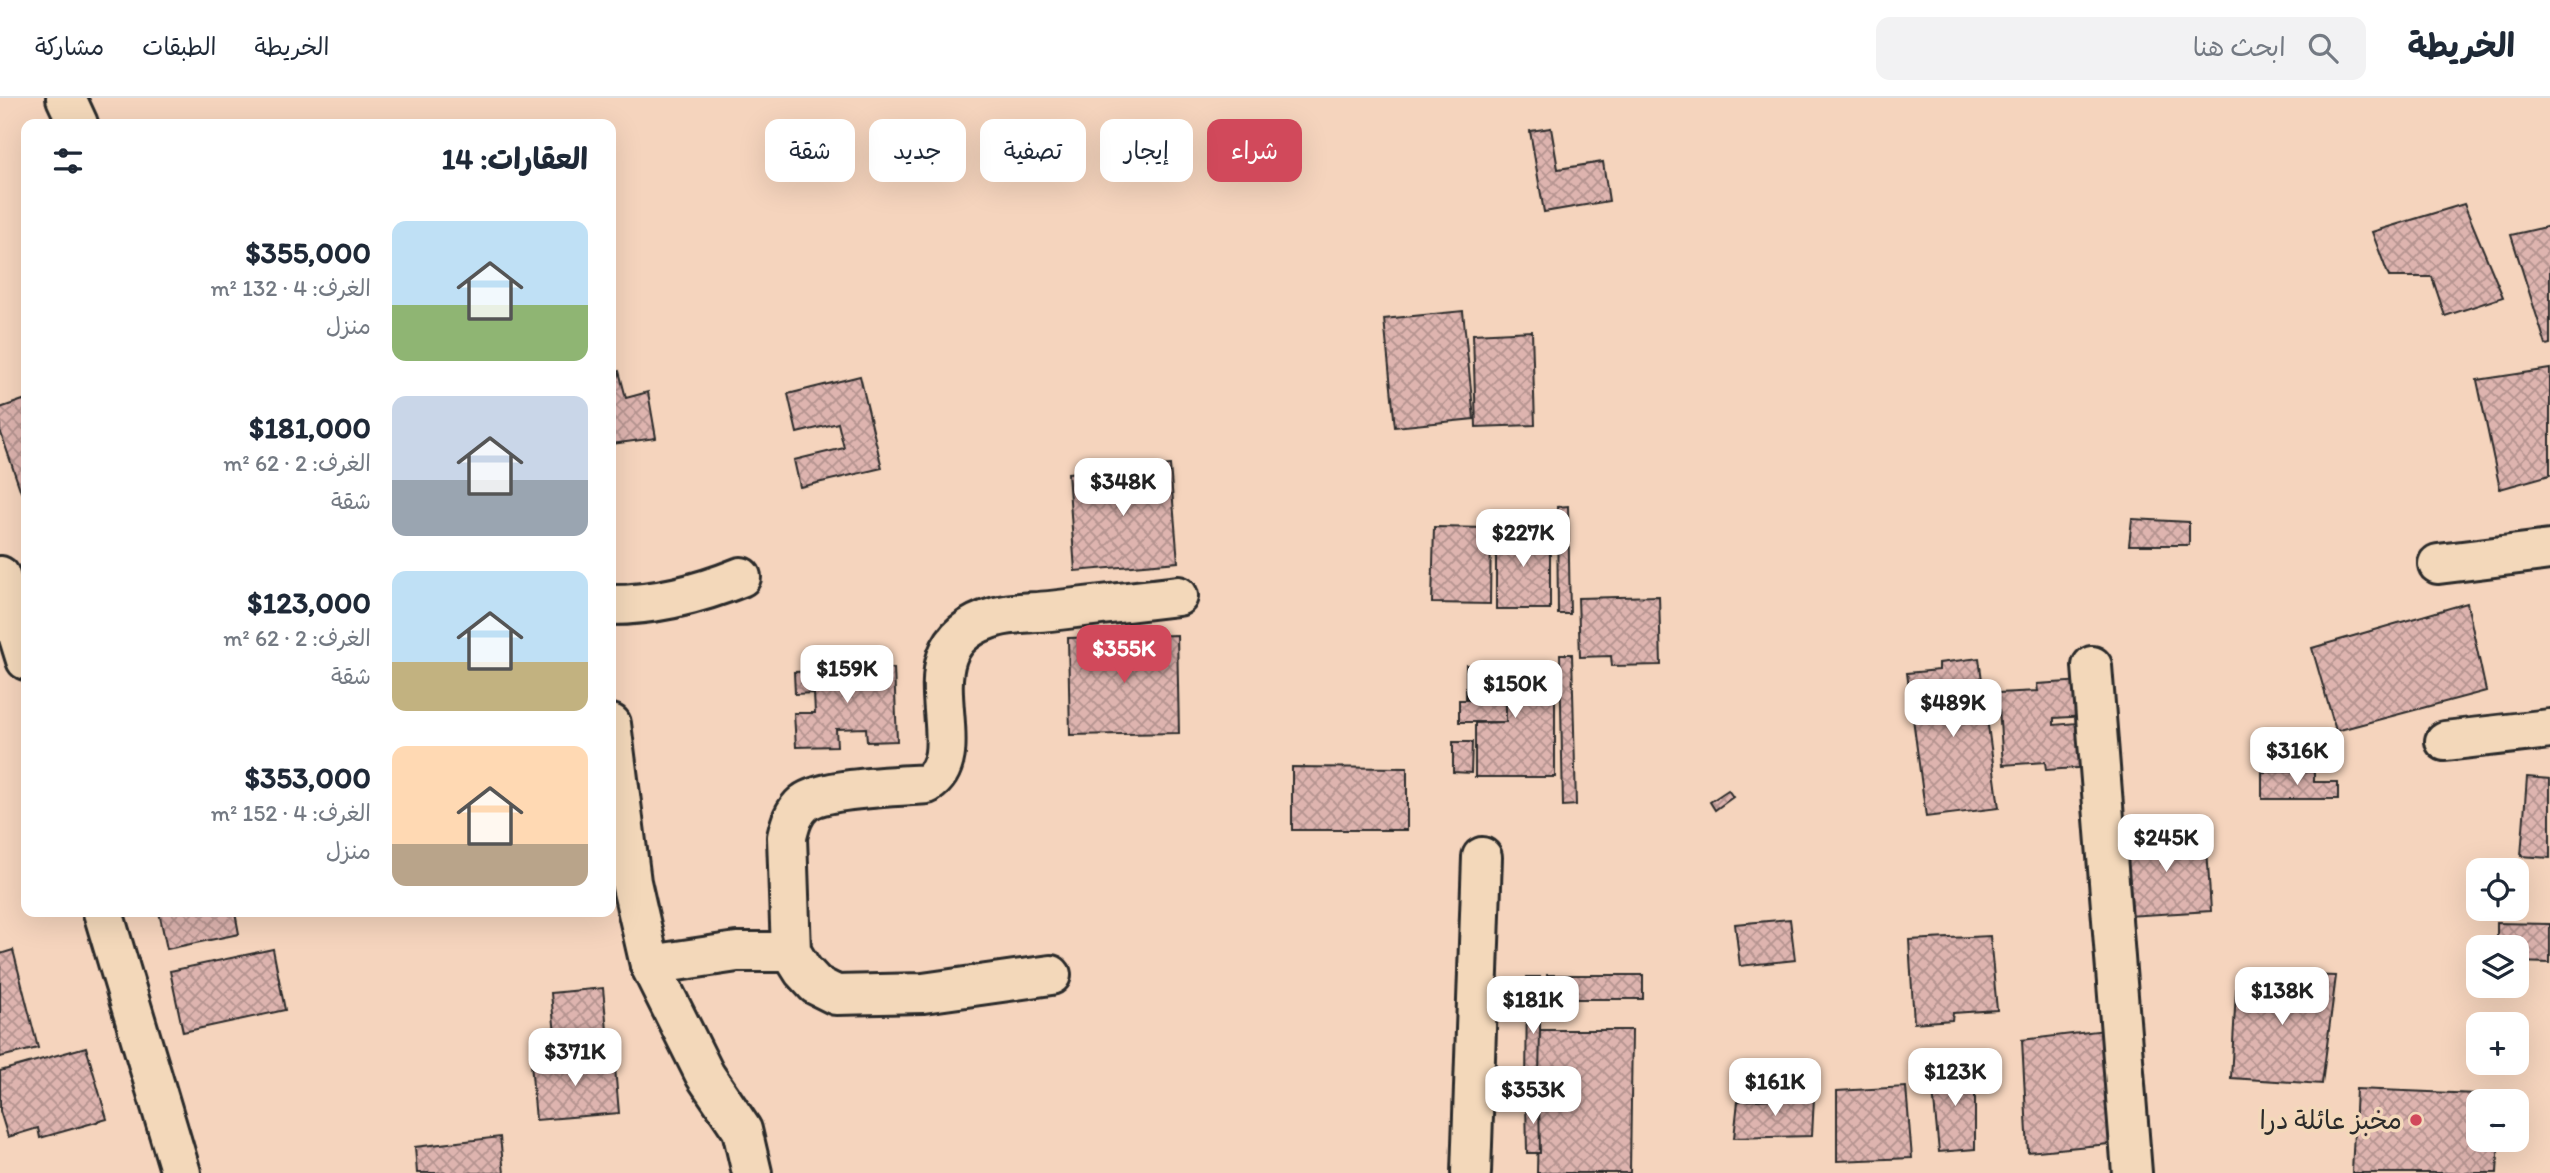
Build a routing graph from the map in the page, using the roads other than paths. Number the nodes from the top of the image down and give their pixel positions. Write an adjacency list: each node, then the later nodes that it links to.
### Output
1 (66, 98): 2 (street)
2 (76, 119)
3 (2550, 550): 4 (street)
4 (2438, 564)
5 (0, 576): 9 (street)
6 (741, 577): 8 (street)
7 (1178, 596): 16 (street)
8 (616, 605)
9 (21, 644)
10 (2092, 666): 22 (street)
11 (2550, 729): 12 (street)
12 (2445, 741)
13 (616, 764): 17 (street)
14 (1482, 858): 21 (street)
15 (104, 917): 19 (street)
16 (791, 952): 17 (street); 18 (street)
17 (650, 965): 20 (street)
18 (1051, 975)
19 (181, 1173)
20 (752, 1173)
21 (1471, 1173)
22 (2132, 1173)

